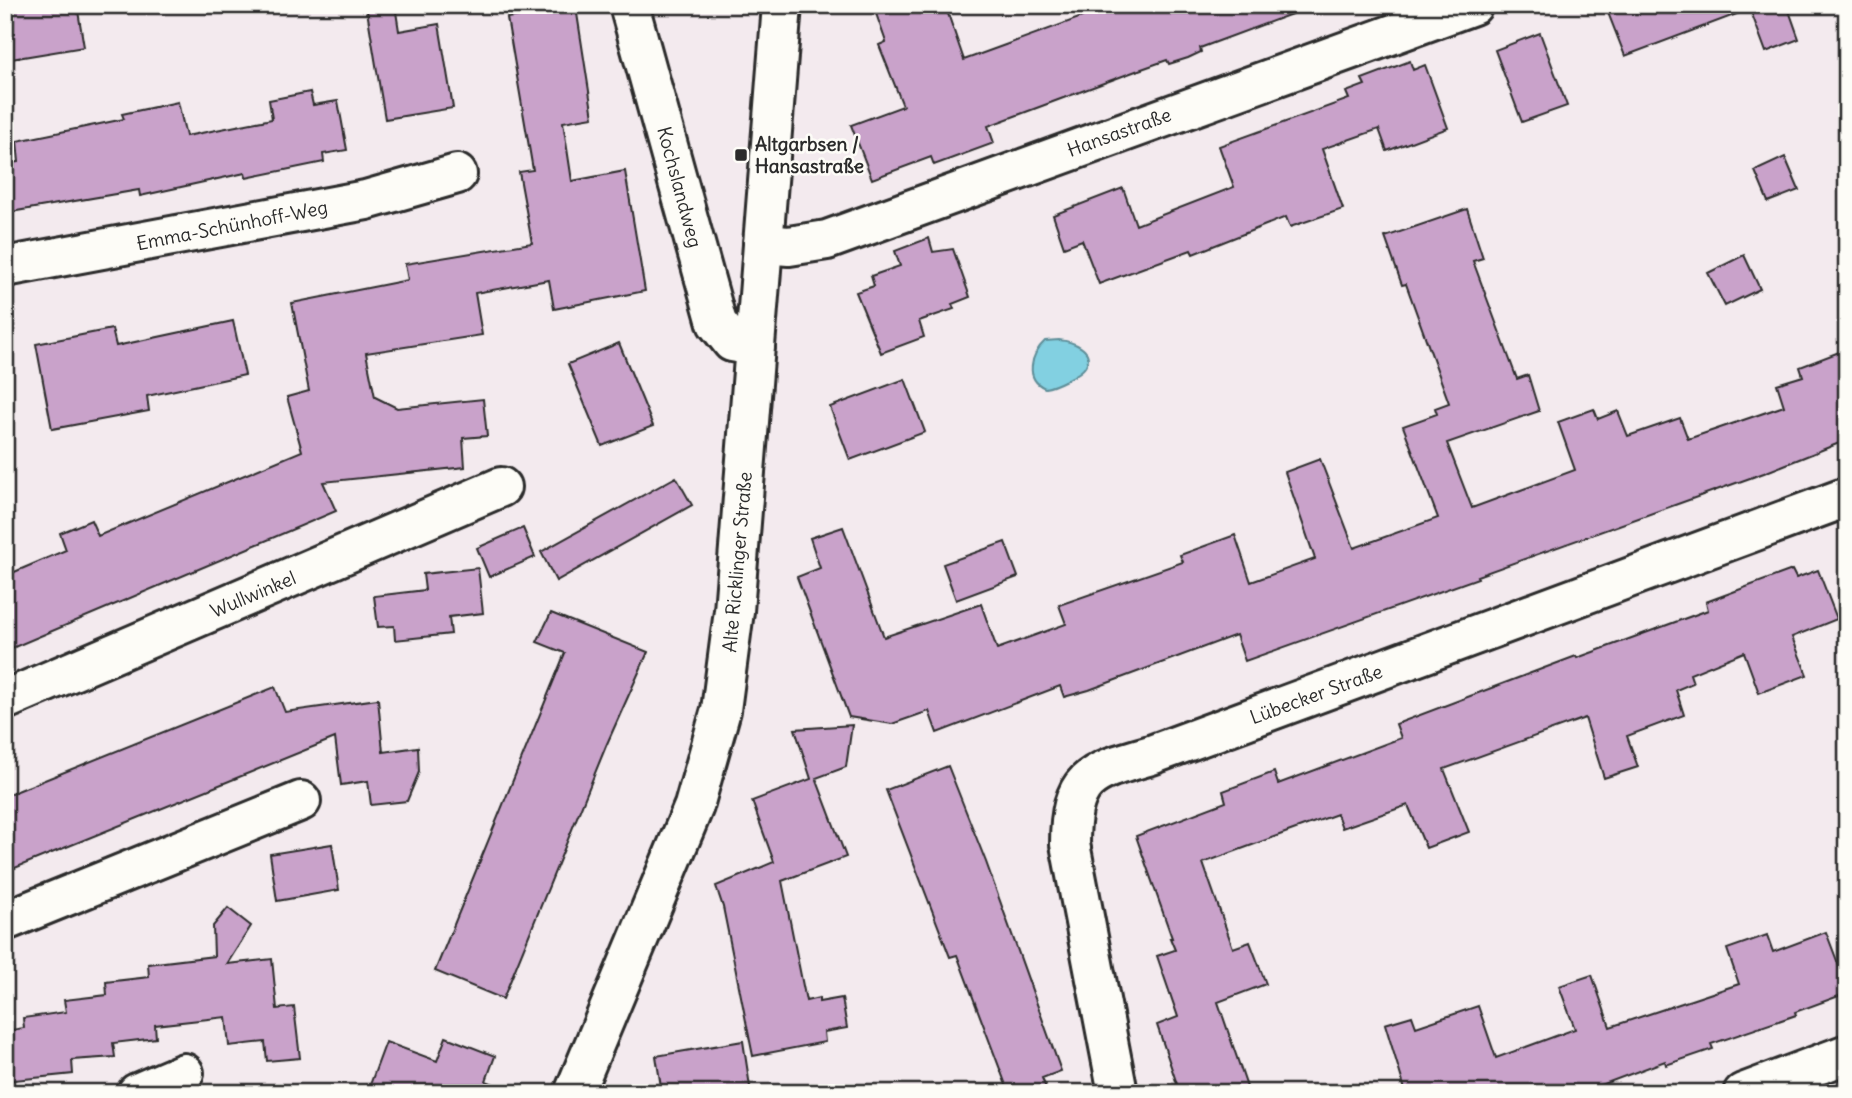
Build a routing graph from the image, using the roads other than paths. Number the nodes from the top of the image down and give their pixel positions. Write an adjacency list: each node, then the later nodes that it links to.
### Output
1 (629, 5): 7 (street, Kochslandweg)
2 (782, 5): 5 (street, Alte Ricklinger Straße)
3 (1473, 5): 5 (street, Hansastraße)
4 (457, 174): 6 (street, Emma-Schünhoff-Weg)
5 (763, 244): 7 (street, Alte Ricklinger Straße)
6 (5, 267)
7 (755, 346): 16 (street, Alte Ricklinger Straße)
8 (501, 487): 10 (street, Wullwinkel)
9 (1847, 497): 17 (street, Lübecker Straße)
10 (5, 700)
11 (301, 801): 12 (street)
12 (5, 922)
13 (1847, 1054): 18 (street)
14 (184, 1073): 15 (street)
15 (137, 1093)
16 (574, 1093)
17 (1118, 1093)
18 (1743, 1093)

